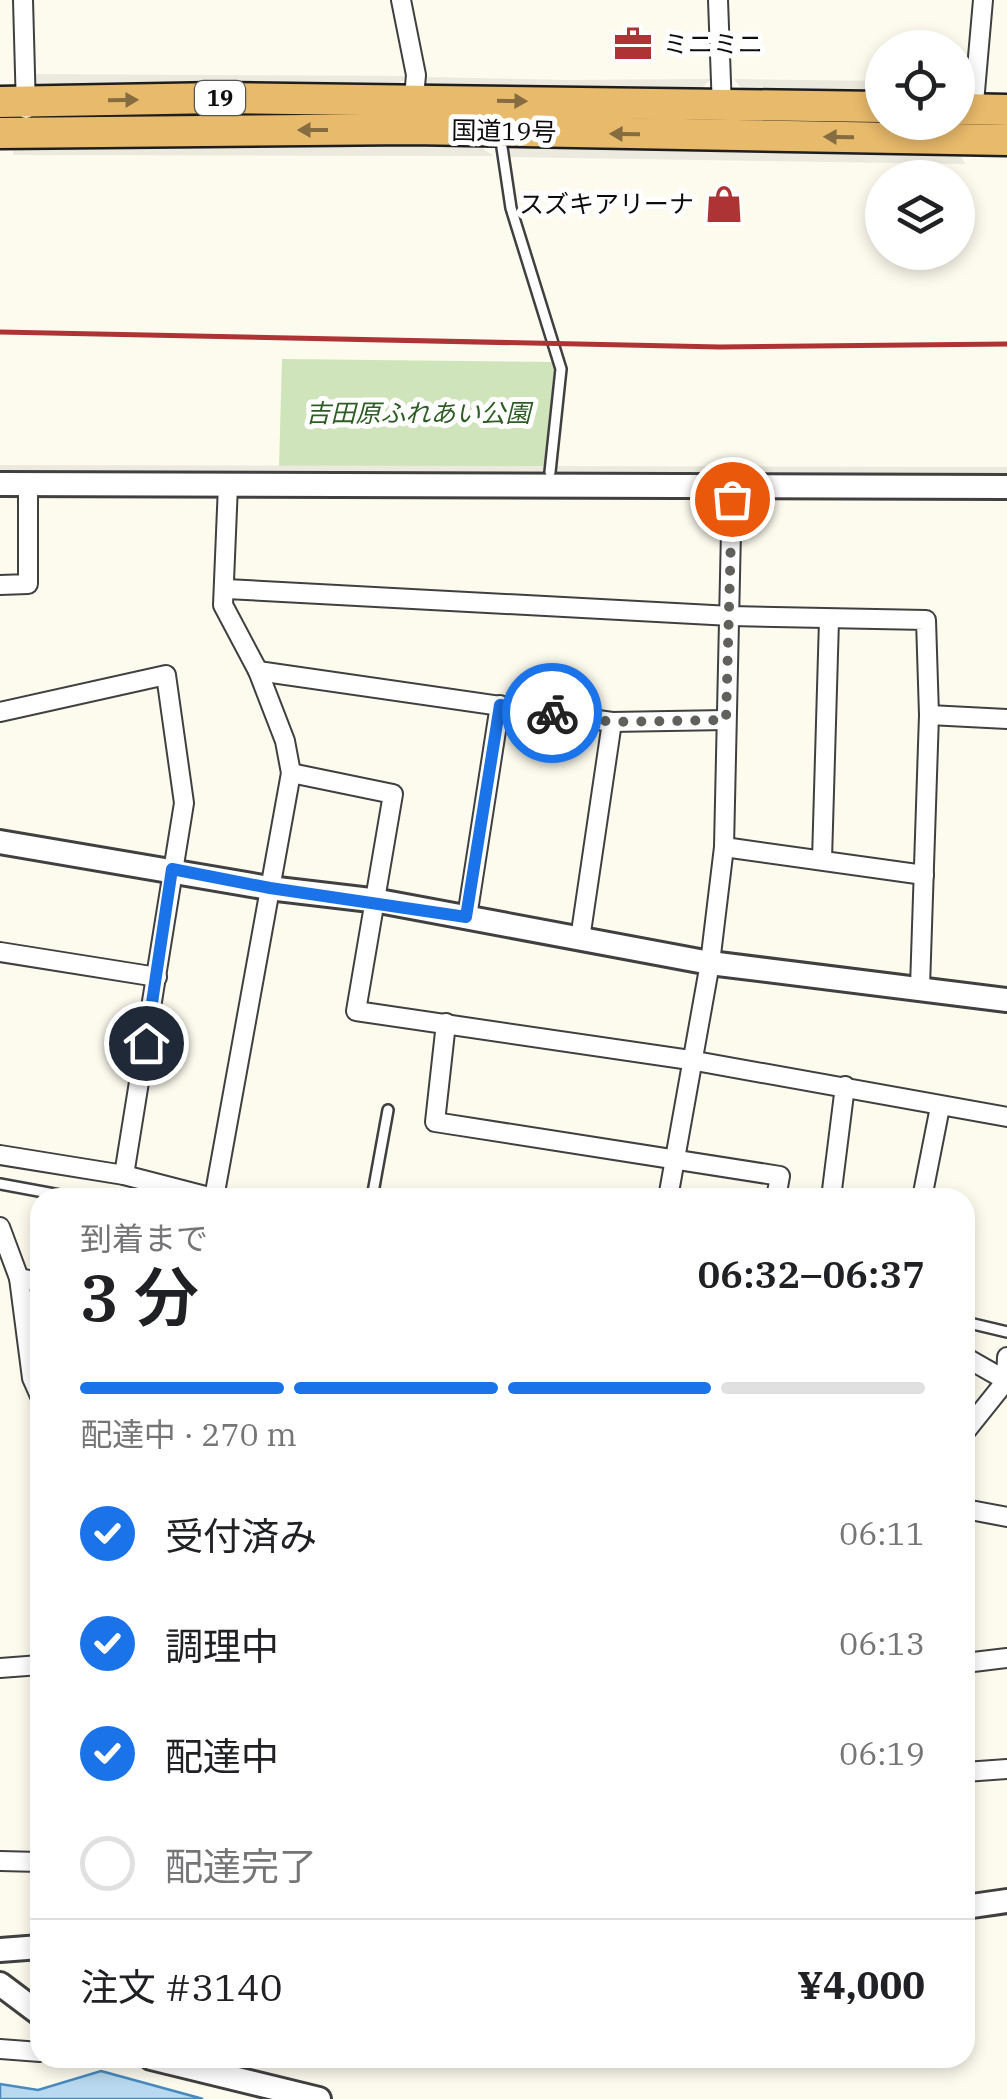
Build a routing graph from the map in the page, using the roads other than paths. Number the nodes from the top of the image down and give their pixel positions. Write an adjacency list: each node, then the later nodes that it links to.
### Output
1 (23, 0): 6 (street)
2 (400, 0): 10 (street)
3 (718, 0): 7 (street)
4 (983, 0): 5 (street)
5 (975, 63)
6 (13, 101): 10 (highway, 国道19号 / 19, one-way to 10); 14 (street)
7 (722, 104): 8 (highway, 国道19号 / 19); 10 (highway, 国道19号 / 19, one-way to 7); 16 (street)
8 (865, 107)
9 (1007, 110): 11 (highway, 国道19号 / 19)
10 (412, 114): 14 (highway, 国道19号 / 19, one-way to 14); 15 (highway, 国道19号 / 19)
11 (975, 117)
12 (975, 123): 17 (highway, 国道19号 / 19)
13 (865, 126): 16 (highway, 国道19号 / 19, one-way to 16)
14 (13, 132)
15 (500, 132): 16 (highway, 国道19号 / 19, one-way to 15); 18 (lane)
16 (722, 135)
17 (1007, 140)
18 (550, 472)
19 (0, 484): 20 (street)
20 (28, 484): 21 (street); 24 (street)
21 (228, 484): 22 (street); 25 (street)
22 (732, 486): 23 (street); 26 (street)
23 (1007, 486)
24 (0, 585)
25 (226, 589): 26 (street); 28 (street)
26 (732, 616): 27 (street); 33 (street)
27 (828, 620): 31 (street); 38 (street)
28 (258, 671): 29 (street); 35 (street)
29 (500, 705): 34 (street); 43 (street)
30 (0, 712): 39 (street)
31 (929, 715): 32 (street); 40 (street)
32 (1007, 719)
33 (726, 720): 34 (street); 37 (street)
34 (612, 722): 44 (street)
35 (291, 773): 41 (street); 42 (street)
36 (0, 842): 39 (street)
37 (724, 847): 38 (street); 46 (street)
38 (822, 860): 40 (street)
39 (172, 869): 41 (street); 47 (street)
40 (924, 875): 48 (street)
41 (270, 888): 42 (street); 61 (street)
42 (378, 901): 43 (street); 50 (street)
43 (466, 917): 44 (street)
44 (580, 938): 46 (street)
45 (0, 952): 47 (street)
46 (710, 963): 48 (street); 51 (street)
47 (157, 977): 58 (street)
48 (920, 988): 49 (street)
49 (1007, 1000)
50 (446, 1024): 51 (street); 57 (street)
51 (690, 1060): 52 (street); 57 (street)
52 (845, 1086): 53 (street); 65 (street)
53 (940, 1107): 55 (street); 66 (street)
54 (388, 1110): 62 (lane)
55 (1007, 1117)
56 (0, 1155): 58 (street)
57 (674, 1158): 63 (street); 64 (street)
58 (124, 1175): 60 (street)
59 (0, 1184): 67 (lane)
60 (175, 1188)
61 (216, 1188)
62 (374, 1188)
63 (670, 1188)
64 (778, 1188)
65 (832, 1188)
66 (924, 1188)
67 (30, 1190)
68 (0, 1227): 69 (street)
69 (19, 1278): 70 (street); 74 (street)
70 (30, 1280)
71 (975, 1324): 72 (lane)
72 (1007, 1332)
73 (1007, 1357): 76 (street)
74 (30, 1363)
75 (975, 1363): 76 (street)
76 (1006, 1381): 77 (street)
77 (975, 1420)
78 (975, 1511): 79 (street)
79 (1007, 1517)
80 (1007, 1658): 81 (street)
81 (975, 1662)
82 (30, 1666): 83 (street)
83 (0, 1668)
84 (1007, 1770): 85 (street)
85 (975, 1772)
86 (0, 1861): 87 (street)
87 (30, 1862)
88 (1007, 1901): 89 (street)
89 (975, 1906)
90 (30, 1948): 91 (street)
91 (0, 1950)
92 (0, 1984): 93 (street)
93 (30, 2006)
94 (0, 2049): 95 (street)
95 (30, 2051)
96 (192, 2068): 97 (street)
97 (319, 2099)

